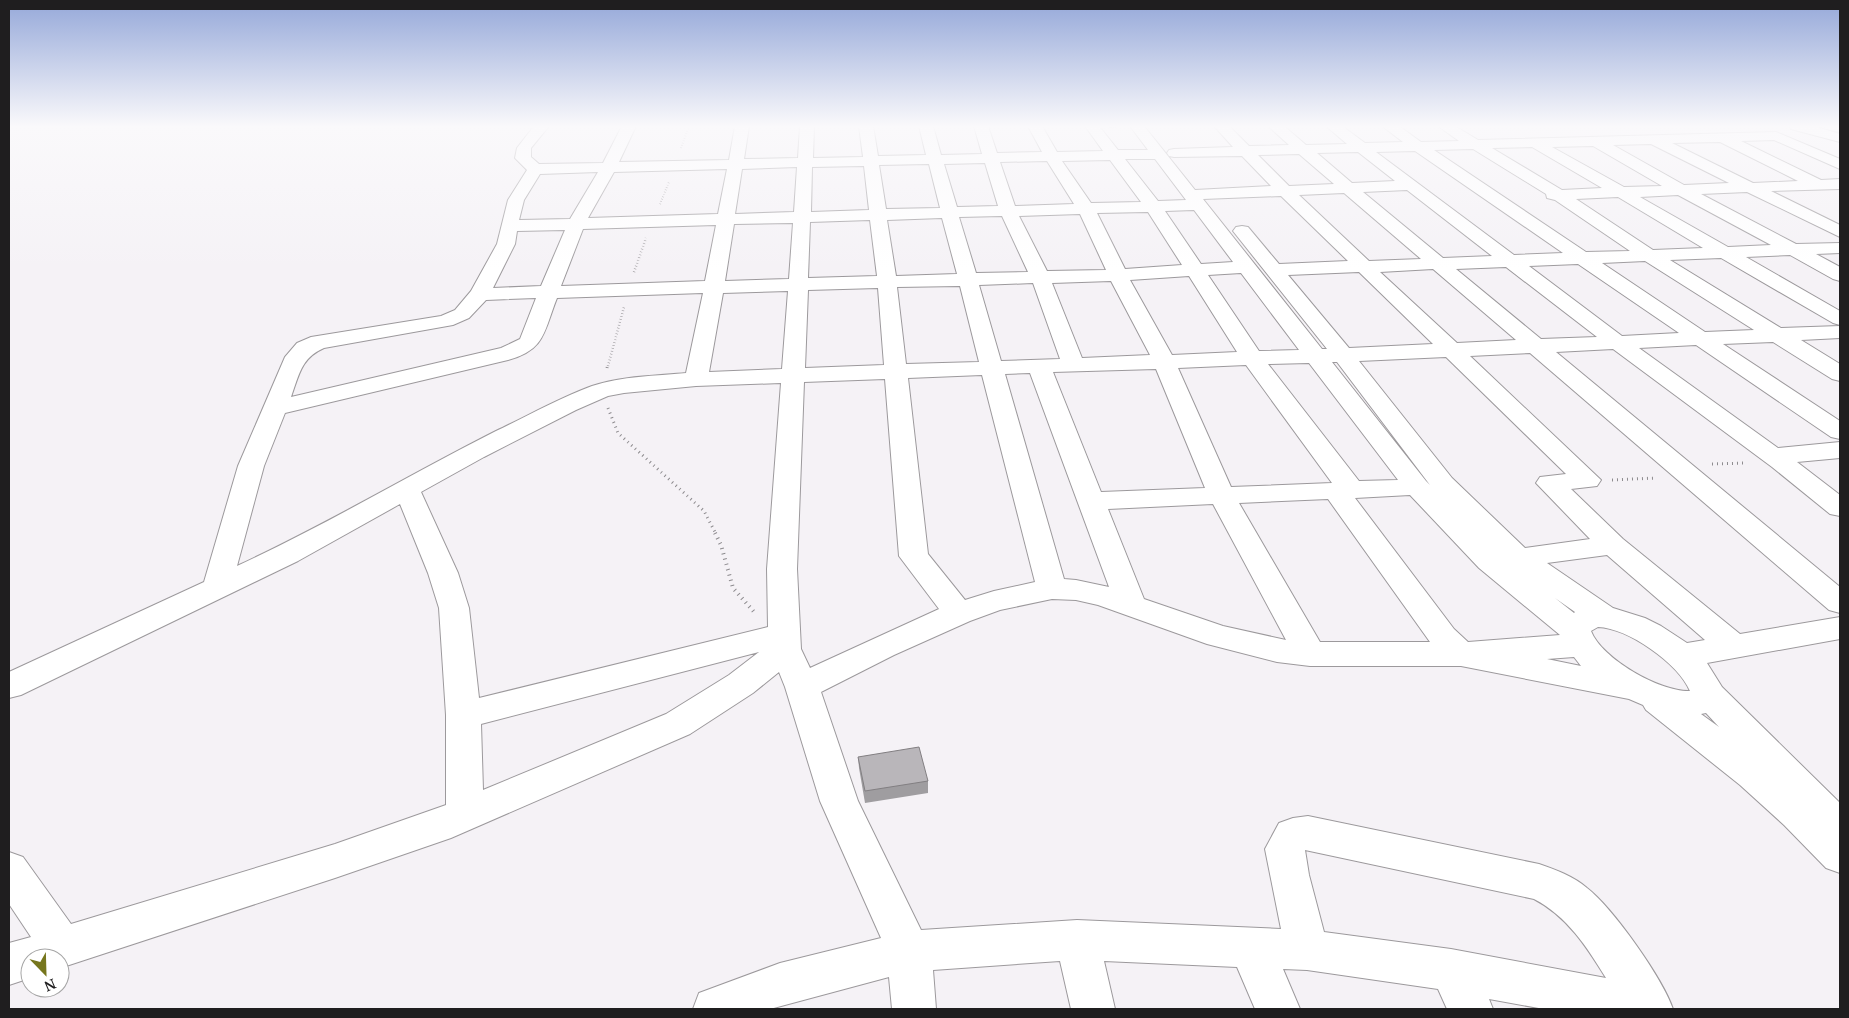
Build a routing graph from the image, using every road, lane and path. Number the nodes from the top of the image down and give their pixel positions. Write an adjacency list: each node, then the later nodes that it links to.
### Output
1 (533, 174): 41 (main road)
2 (605, 174): 40 (main road)
3 (734, 174): 39 (main road)
4 (804, 174): 38 (main road)
5 (874, 174): 37 (main road)
6 (939, 174): 36 (main road)
7 (996, 174): 35 (main road)
8 (1063, 174): 31 (main road)
9 (1141, 174): 30 (main road)
10 (1168, 174): 30 (main road)
11 (1268, 174): 25 (main road)
12 (1331, 174): 24 (main road)
13 (1395, 174): 22 (main road)
14 (1460, 174): 33 (main road)
15 (1524, 174): 32 (main road)
16 (1589, 174): 29 (main road)
17 (1652, 174): 26 (main road)
18 (1720, 174): 23 (main road)
19 (1797, 174): 21 (main road)
20 (1840, 184): 21 (main road)
21 (1818, 185): 23 (main road); 34 (main road)
22 (1413, 187): 24 (main road); 27 (main road); 48 (main road)
23 (1747, 187): 26 (main road); 42 (main road)
24 (1348, 188): 25 (main road); 49 (main road)
25 (1285, 190): 30 (main road); 51 (main road)
26 (1681, 190): 29 (main road); 44 (main road)
27 (1443, 191)
28 (1461, 192): 33 (main road)
29 (1622, 192): 32 (main road); 45 (main road)
30 (1169, 193): 31 (main road); 50 (main road); 52 (main road); 53 (main road)
31 (1079, 195): 35 (main road); 54 (main road)
32 (1559, 195): 33 (main road); 46 (main road)
33 (1494, 196): 47 (main road)
34 (1840, 196)
35 (1008, 211): 36 (main road); 56 (main road)
36 (949, 213): 37 (main road); 57 (main road)
37 (879, 215): 38 (main road); 58 (main road)
38 (802, 217): 39 (main road); 59 (main road)
39 (725, 219): 40 (main road); 60 (main road)
40 (576, 224): 41 (main road); 61 (main road)
41 (508, 226): 62 (main road)
42 (1840, 232)
43 (1840, 248): 44 (main road)
44 (1796, 250): 45 (main road); 55 (main road)
45 (1726, 253): 46 (main road); 63 (main road)
46 (1650, 256): 47 (main road); 65 (main road)
47 (1581, 258): 48 (main road); 66 (main road)
48 (1512, 261): 49 (main road); 67 (main road)
49 (1439, 264): 51 (main road); 68 (main road)
50 (1246, 267): 52 (main road); 70 (main road)
51 (1366, 267): 53 (main road); 69 (main road)
52 (1196, 270): 54 (main road); 72 (main road)
53 (1273, 270): 71 (main road)
54 (1118, 275): 56 (main road); 73 (main road)
55 (1840, 275)
56 (1040, 277): 57 (main road); 74 (main road)
57 (967, 280): 58 (main road); 76 (main road)
58 (887, 282): 59 (main road); 77 (main road)
59 (798, 286): 60 (main road); 79 (main road)
60 (715, 288): 61 (main road); 80 (main road)
61 (550, 292): 62 (main road); 81 (main road)
62 (480, 294): 81 (main road)
63 (1840, 319)
64 (1840, 332): 65 (main road)
65 (1774, 335): 66 (main road); 78 (main road)
66 (1701, 338): 67 (main road); 82 (main road)
67 (1617, 342): 68 (main road); 84 (main road)
68 (1535, 346): 69 (main road); 85 (main road)
69 (1450, 349): 71 (main road); 86 (main road)
70 (1315, 355): 71 (main road); 72 (main road); 87 (main road)
71 (1343, 355): 94 (main road)
72 (1252, 358): 73 (main road); 89 (main road)
73 (1164, 361): 74 (main road); 90 (main road)
74 (1073, 364): 75 (main road)
75 (1039, 366): 76 (main road); 91 (main road)
76 (990, 367): 77 (main road); 96 (main road)
77 (896, 371): 79 (main road); 99 (main road)
78 (1840, 374)
79 (793, 375): 80 (main road); 102 (main road)
80 (696, 379): 88 (main road)
81 (274, 408): 95 (main road)
82 (1840, 432)
83 (1840, 450): 84 (main road)
84 (1777, 459): 85 (path); 92 (main road)
85 (1684, 471): 86 (path); 97 (main road)
86 (1588, 480): 93 (main road)
87 (1417, 487): 89 (main road); 101 (main road)
88 (407, 490): 95 (main road); 111 (main road)
89 (1344, 491): 90 (main road); 105 (main road)
90 (1222, 496): 91 (main road); 104 (main road)
91 (1093, 501): 98 (main road)
92 (1840, 508)
93 (1613, 545): 94 (main road); 103 (main road)
94 (1520, 558): 101 (main road)
95 (217, 588): 107 (main road)
96 (1052, 589): 98 (main road); 99 (main road)
97 (1840, 603)
98 (1131, 604): 104 (main road)
99 (959, 613): 108 (main road)
100 (1840, 628): 103 (main road)
101 (1586, 630): 105 (main road); 106 (main road); 109 (main road)
102 (784, 642): 108 (main road); 111 (main road); 112 (main road)
103 (1733, 646): 106 (main road)
104 (1310, 654): 105 (main road)
105 (1461, 654): 109 (main road)
106 (1680, 656): 110 (main road)
107 (9, 686)
108 (802, 687): 120 (main road)
109 (1646, 693): 110 (main road); 114 (main road)
110 (1708, 694): 113 (main road)
111 (463, 715): 112 (main road)
112 (465, 814): 117 (main road)
113 (1840, 828)
114 (1840, 856)
115 (9, 870): 117 (main road)
116 (1077, 940): 118 (main road); 120 (main road); 125 (main road)
117 (62, 947): 121 (main road)
118 (1250, 947): 119 (main road); 126 (main road)
119 (1307, 950): 122 (main road); 128 (main road)
120 (909, 951): 123 (main road); 124 (main road)
121 (9, 964)
122 (1451, 970): 127 (main road); 128 (main road)
123 (717, 1009)
124 (914, 1009)
125 (1093, 1009)
126 (1278, 1009)
127 (1471, 1009)
128 (1650, 1009)

